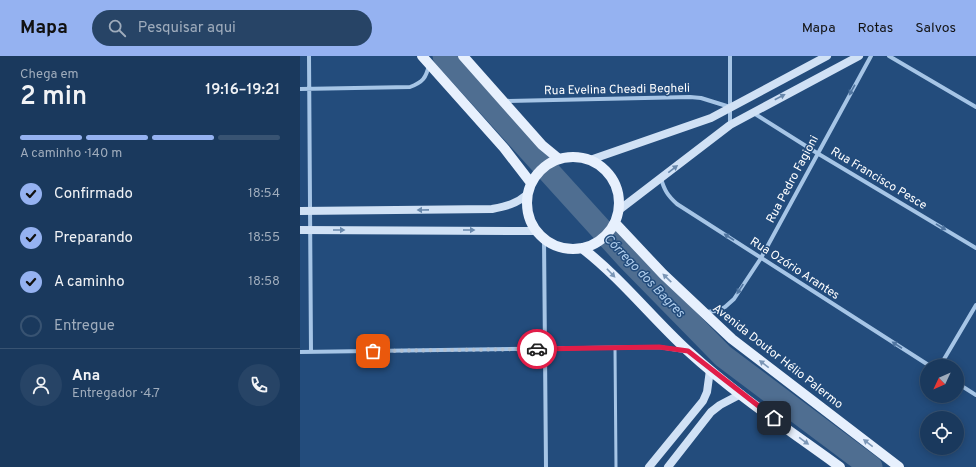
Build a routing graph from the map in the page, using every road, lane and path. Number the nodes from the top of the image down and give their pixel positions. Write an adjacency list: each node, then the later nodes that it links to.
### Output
1 (310, 56): 11 (street)
2 (422, 56): 9 (main road)
3 (463, 56): 12 (main road)
4 (730, 56): 14 (street)
5 (827, 56): 14 (street)
6 (860, 56): 15 (street, one-way to 6)
7 (871, 56): 17 (street, Rua Pedro Fagioni, one-way to 17)
8 (889, 56): 13 (street)
9 (429, 64): 11 (street); 21 (main road)
10 (300, 89): 11 (street)
11 (309, 89): 25 (street)
12 (503, 101): 14 (street, Rua Evelina Cheadi Begheli); 18 (main road)
13 (976, 107)
14 (730, 108): 16 (street); 19 (street)
15 (752, 112): 16 (street); 17 (street, Rua Francisco Pesce)
16 (730, 125): 20 (street, one-way to 16)
17 (817, 153): 31 (street, Rua Francisco Pesce, one-way to 31); 32 (street, Rua Pedro Fagioni)
18 (559, 159): 19 (main road); 21 (main road)
19 (590, 160): 23 (main road)
20 (661, 178): 23 (street); 32 (street, Rua Ozório Arantes, one-way to 20)
21 (534, 179): 22 (main road)
22 (528, 194): 25 (street, one-way to 25); 29 (main road)
23 (619, 210): 26 (main road)
24 (300, 211): 25 (street)
25 (310, 211): 28 (street)
26 (614, 226): 30 (main road); 34 (main road, Avenida Doutor Hélio Palermo, one-way to 26)
27 (300, 230): 28 (street)
28 (310, 230): 29 (street, one-way to 29); 39 (street)
29 (540, 234): 30 (main road); 35 (street)
30 (582, 248): 37 (main road, one-way to 37)
31 (976, 248)
32 (761, 258): 34 (street, Rua Pedro Fagioni, one-way to 34); 41 (street, Rua Ozório Arantes, one-way to 32)
33 (976, 305): 40 (street)
34 (702, 312): 51 (main road, Avenida Doutor Hélio Palermo, one-way to 34)
35 (545, 348): 36 (street); 39 (street); 47 (street)
36 (616, 348): 37 (street); 48 (lane)
37 (688, 351): 42 (main road)
38 (300, 352): 39 (street)
39 (311, 352)
40 (944, 359)
41 (920, 360)
42 (710, 370): 44 (main road); 49 (street)
43 (964, 387): 45 (street)
44 (741, 394): 46 (street); 50 (main road, one-way to 50)
45 (976, 395)
46 (669, 466)
47 (546, 467)
48 (616, 467)
49 (649, 467)
50 (840, 467)
51 (899, 467)

